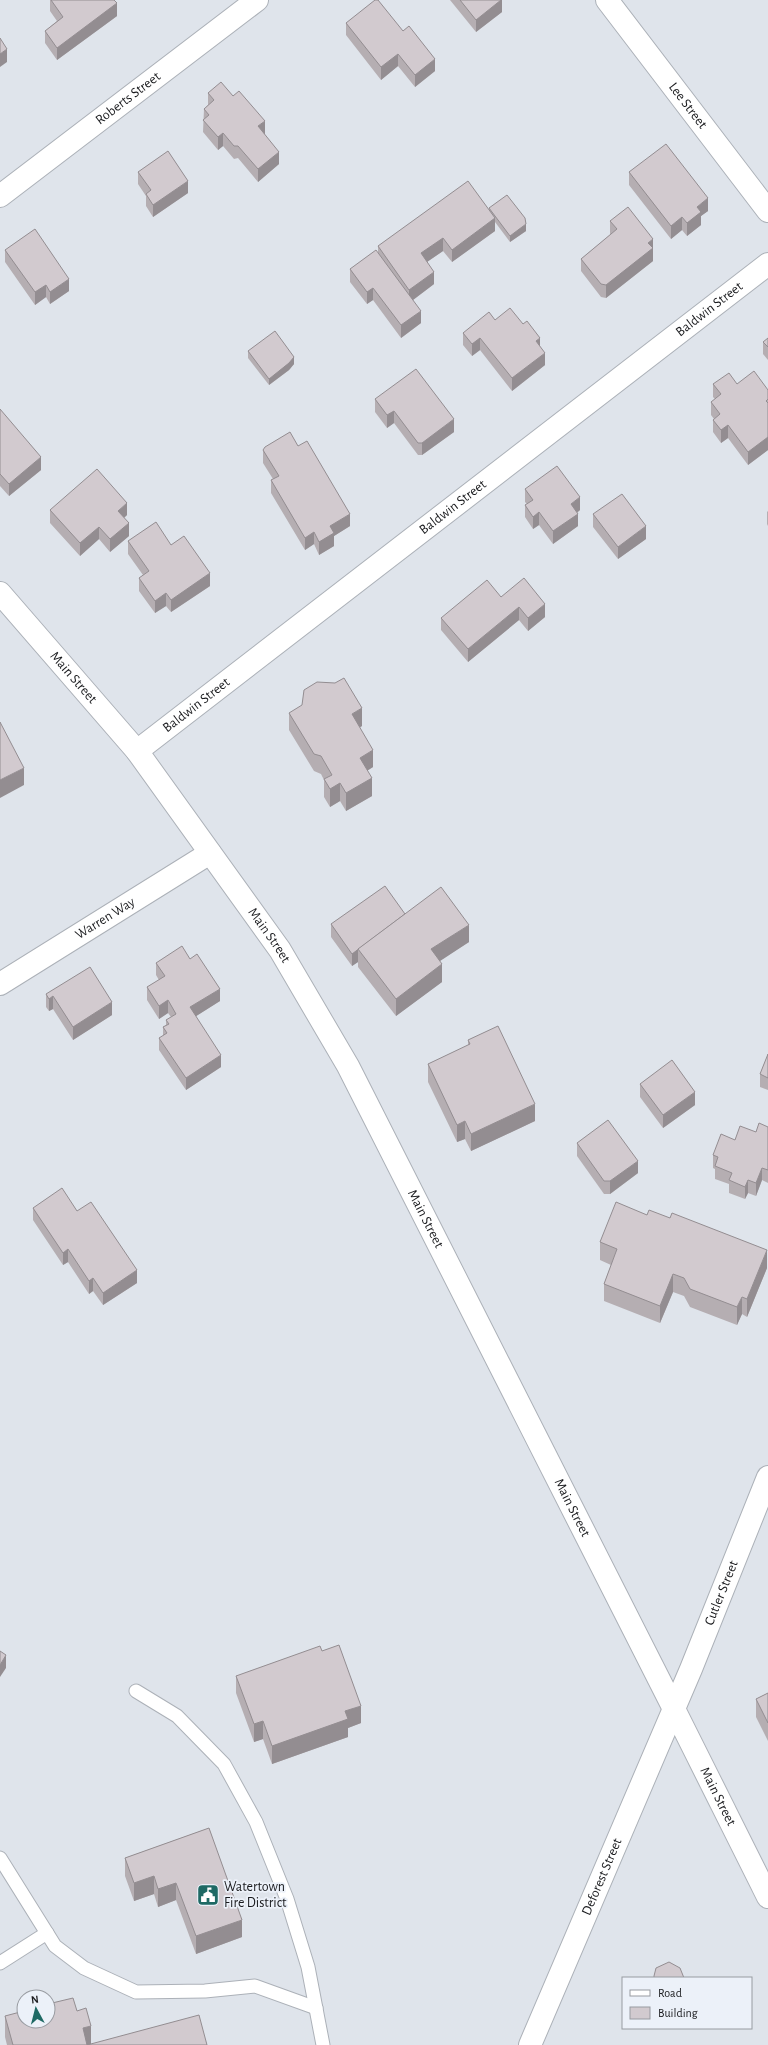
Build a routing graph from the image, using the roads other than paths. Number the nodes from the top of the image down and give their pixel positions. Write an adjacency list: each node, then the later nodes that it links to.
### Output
1 (257, 0): 3 (main road, Roberts Street)
2 (607, 0): 4 (main road, Lee Street)
3 (0, 196)
4 (768, 210)
5 (768, 264): 7 (main road, Baldwin Street)
6 (0, 593): 7 (main road, Main Street)
7 (137, 750): 8 (main road, Main Street)
8 (210, 853): 9 (main road, Warren Way); 12 (main road, Main Street)
9 (0, 984)
10 (768, 1477): 12 (main road, Cutler Street)
11 (136, 1691): 17 (lane)
12 (674, 1708): 14 (main road, Main Street); 19 (main road, Deforest Street)
13 (0, 1858): 15 (lane)
14 (767, 1893)
15 (47, 1933): 16 (lane); 17 (lane)
16 (0, 1963)
17 (316, 2008): 18 (lane)
18 (323, 2045)
19 (530, 2045)

